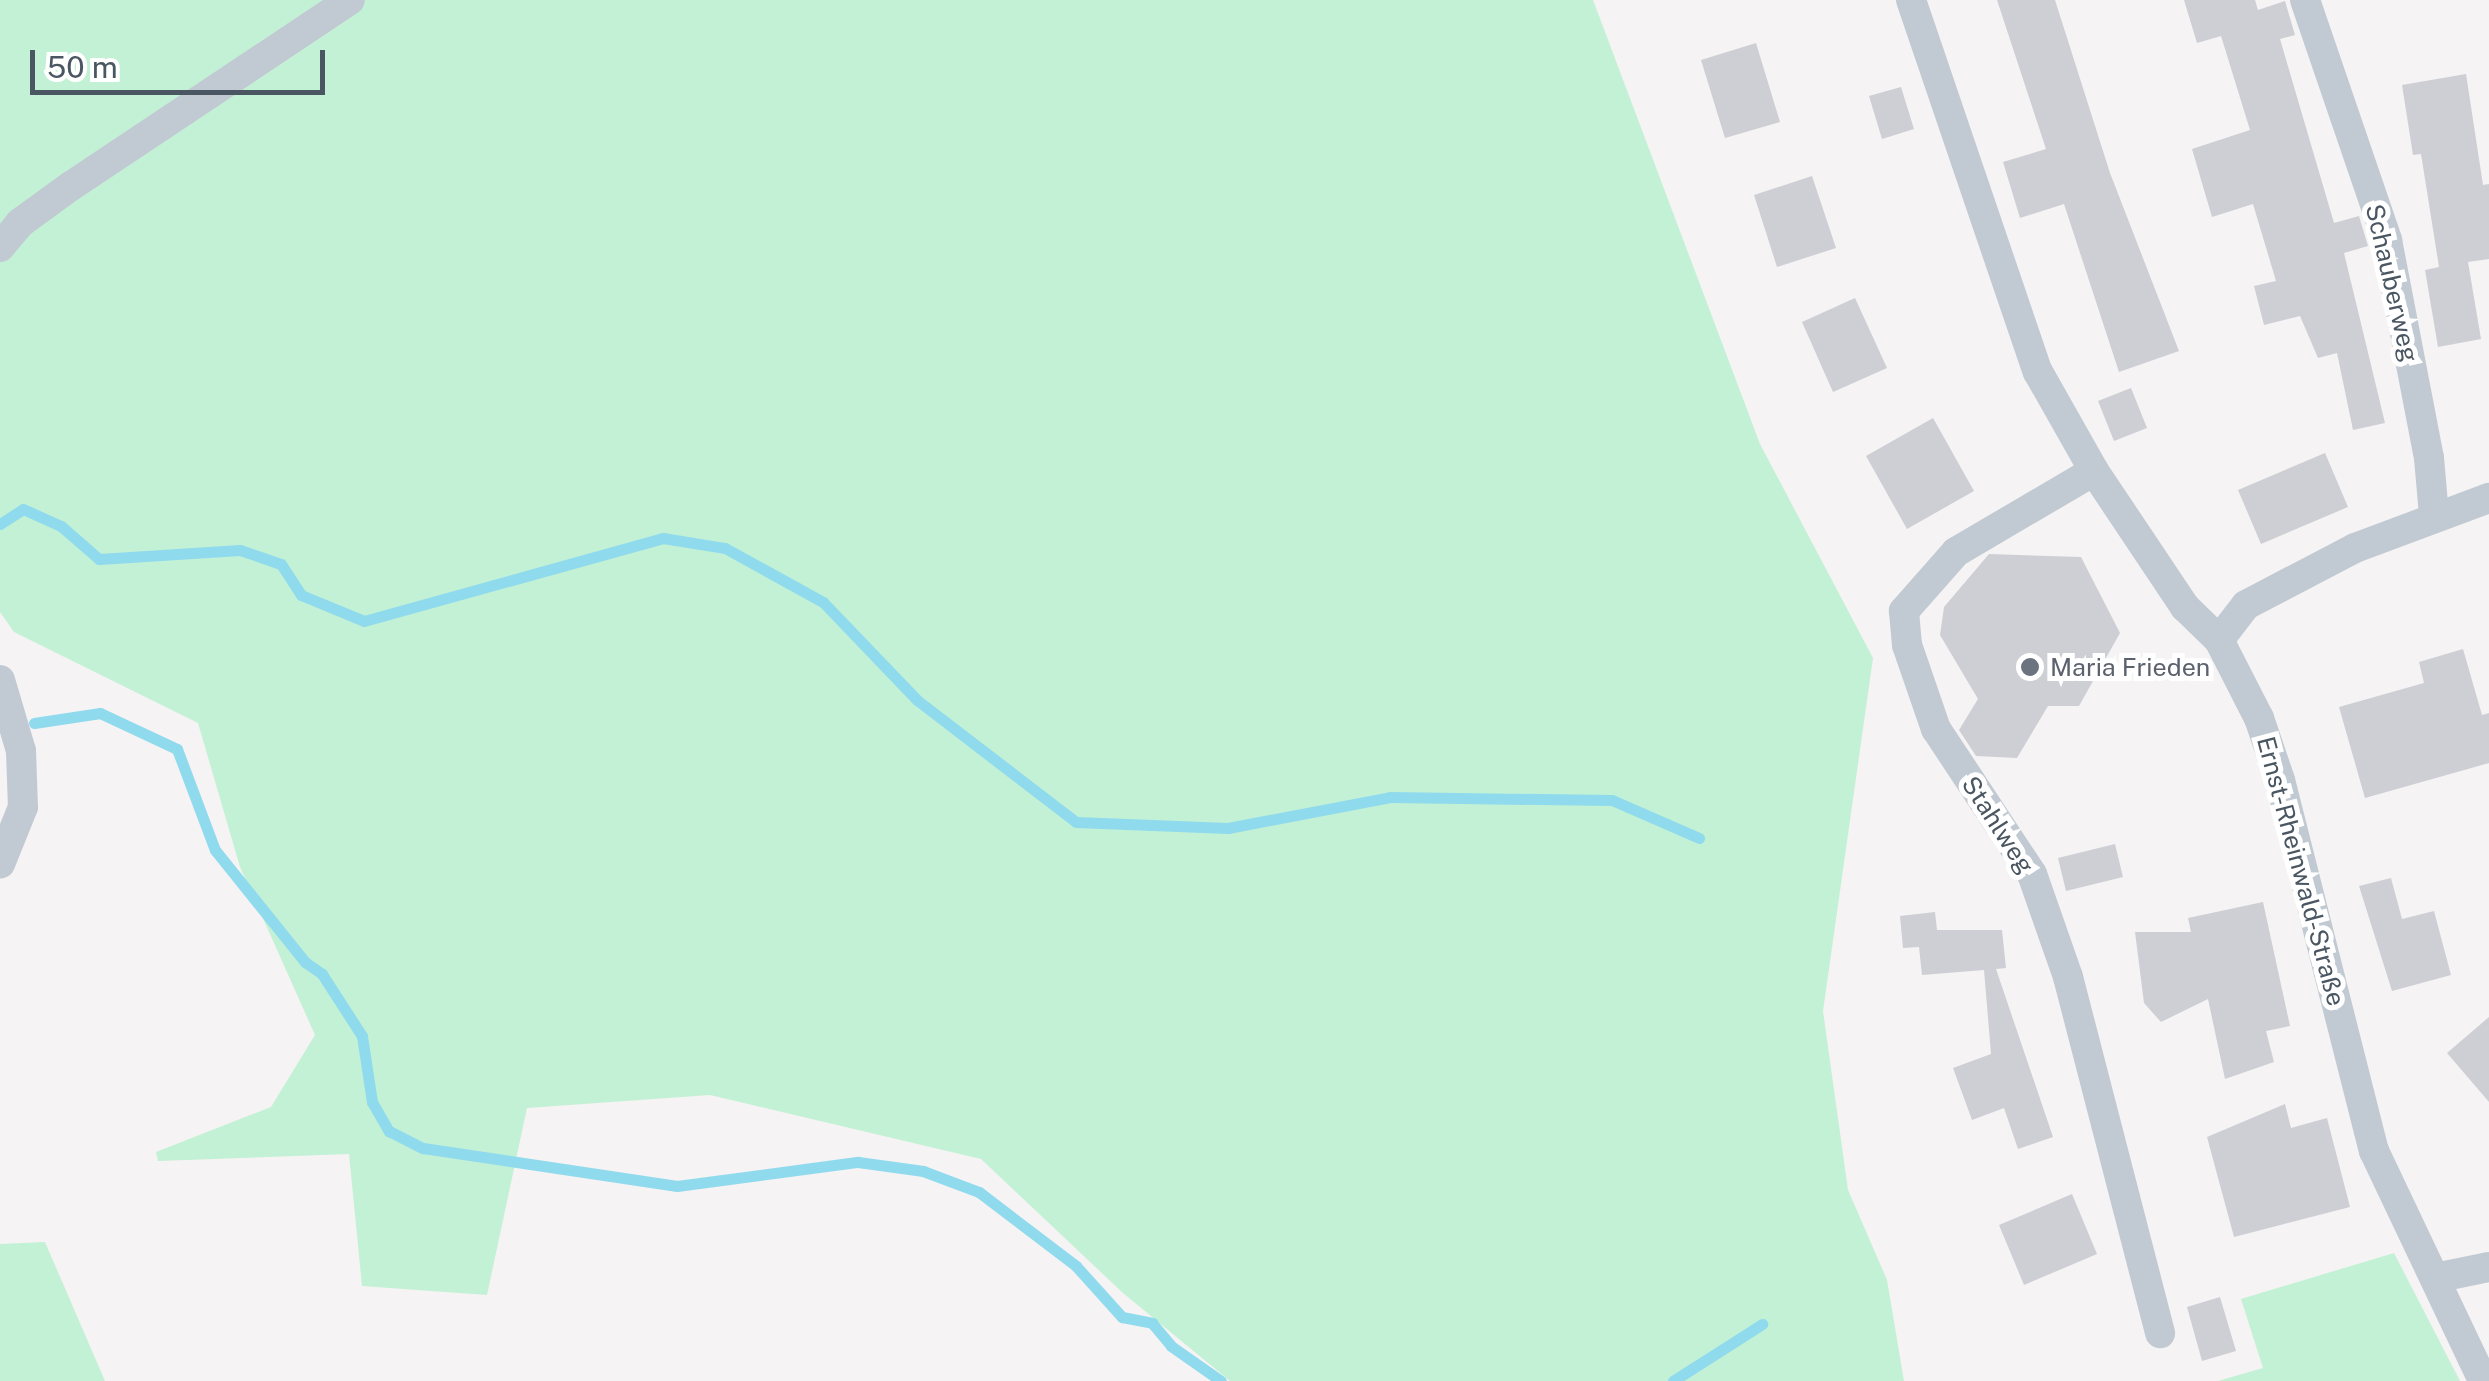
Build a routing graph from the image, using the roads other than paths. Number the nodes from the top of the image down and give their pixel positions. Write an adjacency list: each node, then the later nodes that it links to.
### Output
1 (350, 0): 4 (street)
2 (1911, 0): 5 (street, Ernst-Rheinwald-Straße)
3 (2305, 0): 7 (street, Schauberweg)
4 (0, 246)
5 (2094, 471): 8 (street, Ernst-Rheinwald-Straße); 13 (street, Stahlweg)
6 (2489, 498): 7 (street)
7 (2434, 515): 8 (street)
8 (2219, 640): 12 (street, Ernst-Rheinwald-Straße)
9 (0, 680): 10 (street)
10 (0, 864)
11 (2489, 1267): 12 (street)
12 (2435, 1278): 14 (street, Ernst-Rheinwald-Straße)
13 (2160, 1333)
14 (2482, 1381)

